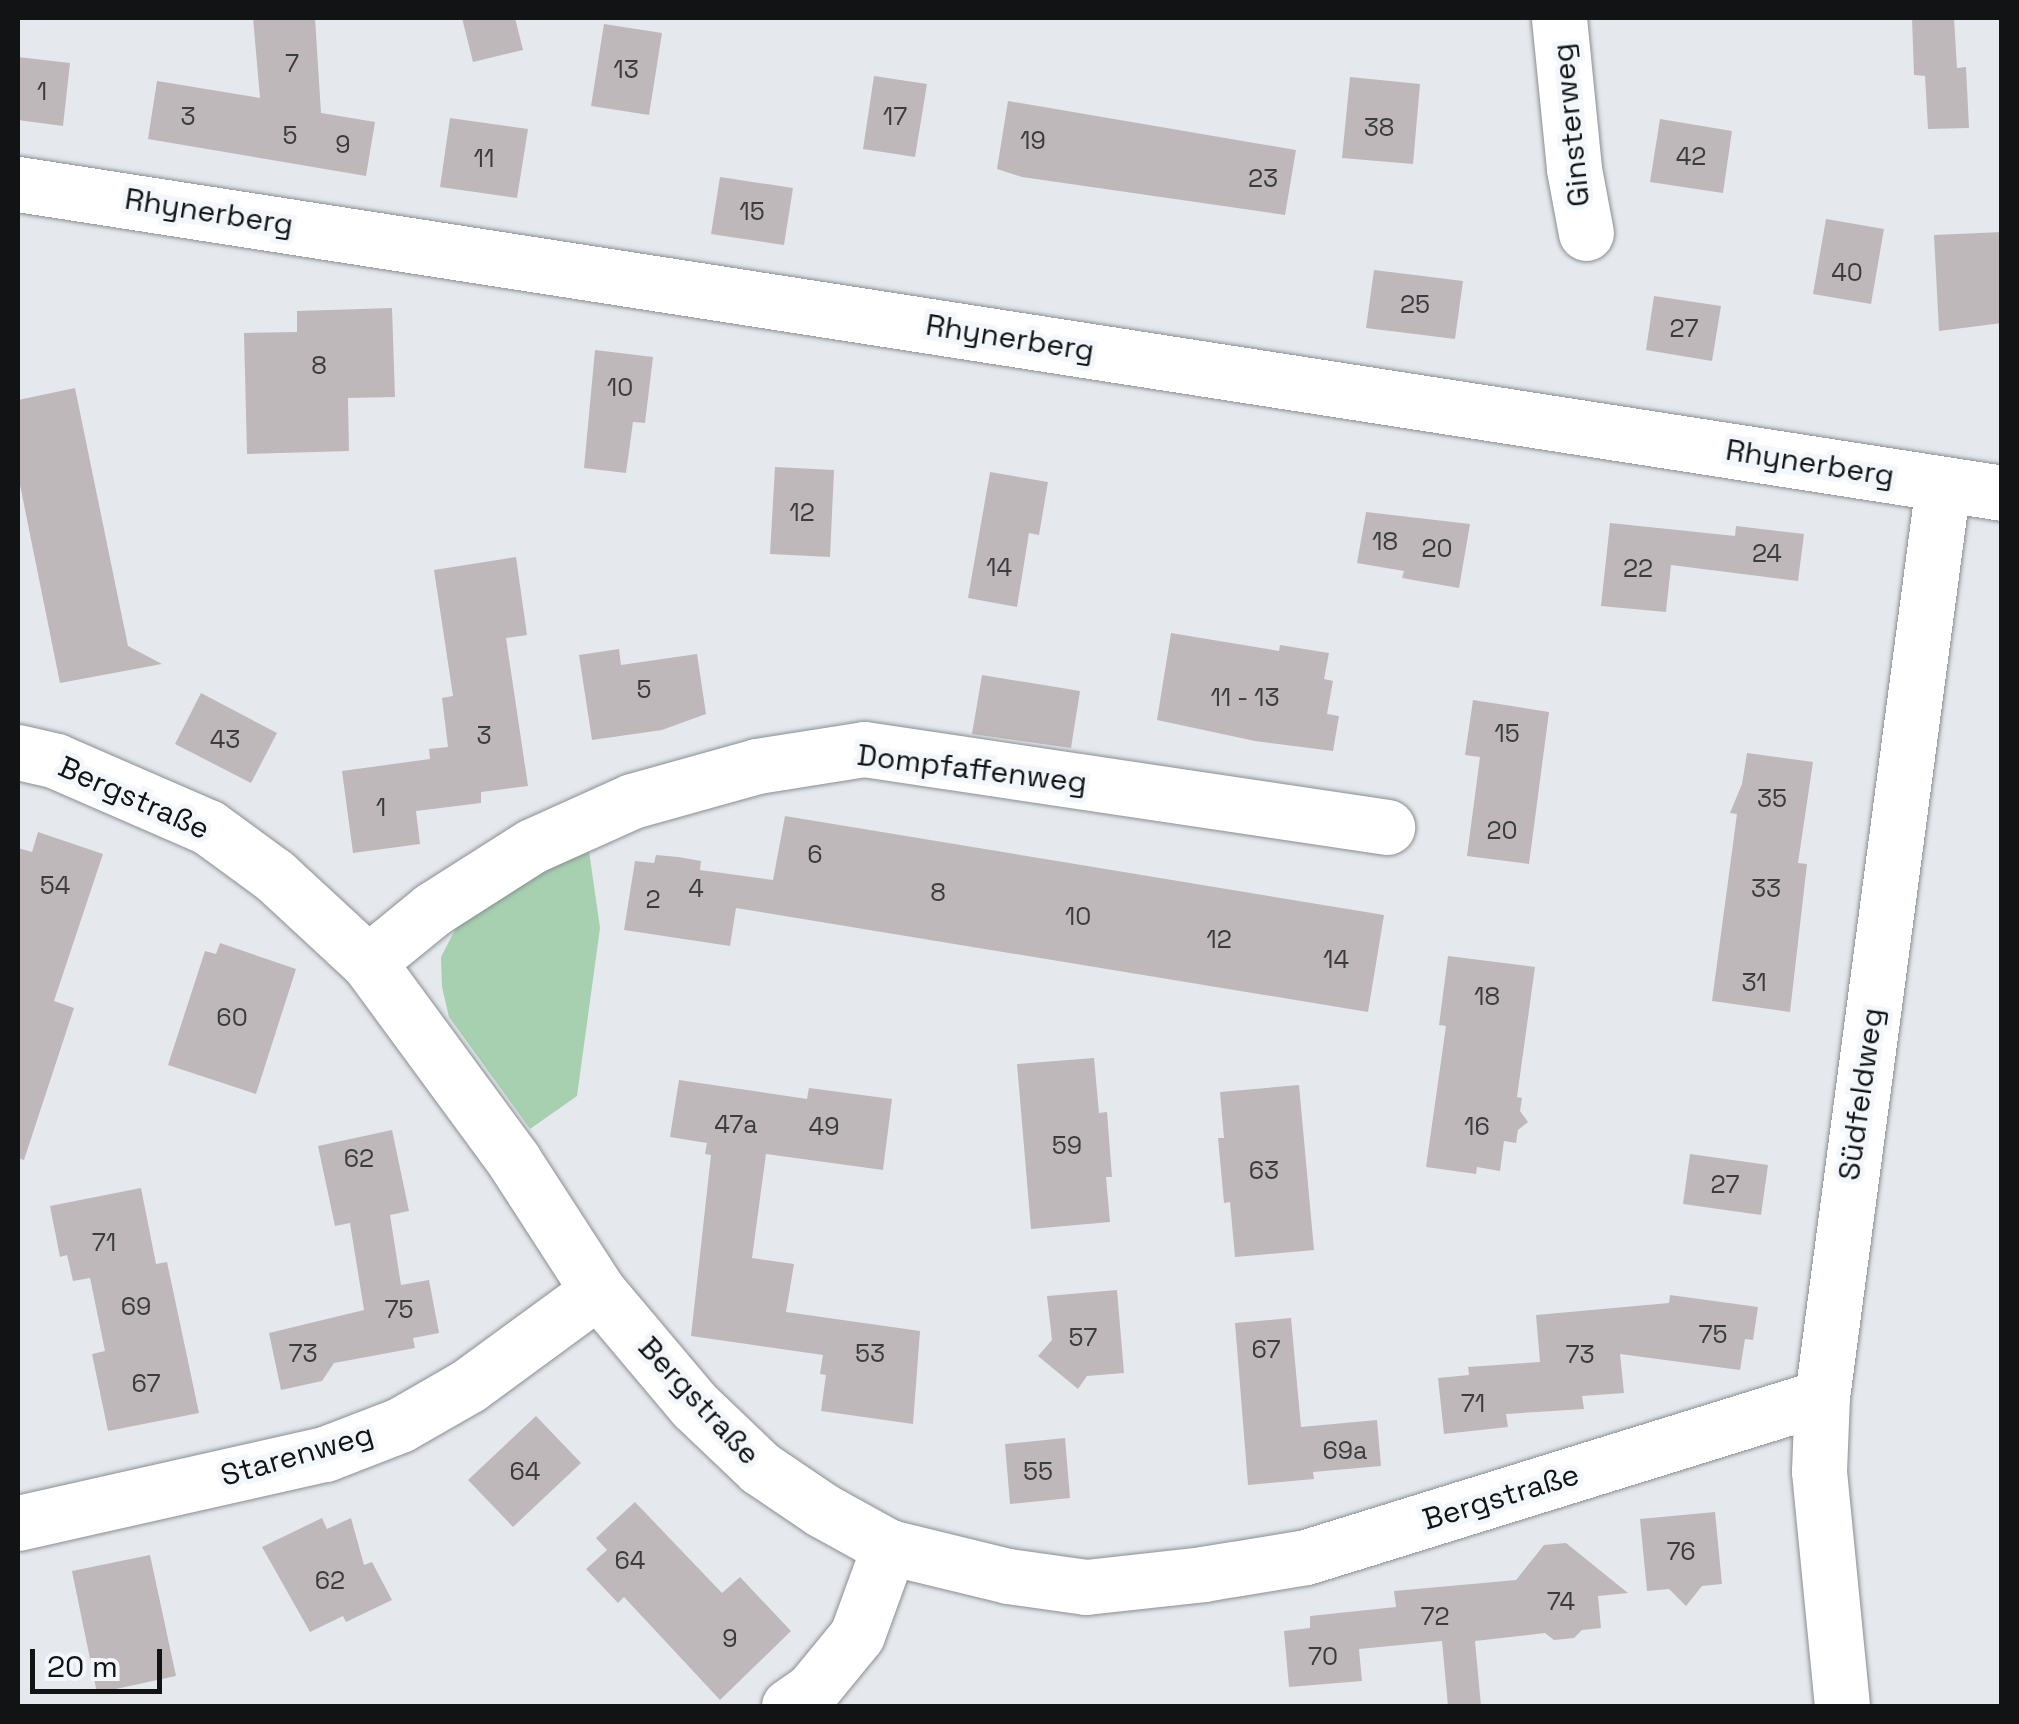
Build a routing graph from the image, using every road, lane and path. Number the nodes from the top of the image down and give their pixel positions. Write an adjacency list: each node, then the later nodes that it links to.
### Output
1 (1559, 18): 3 (street, Ginsterweg)
2 (18, 184): 4 (street, Rhynerberg)
3 (1586, 233)
4 (1944, 484): 5 (street, Rhynerberg); 10 (street, Südfeldweg)
5 (2002, 493)
6 (18, 752): 8 (street, Bergstraße)
7 (1387, 826): 8 (street, Dompfaffenweg)
8 (368, 962): 9 (street, Bergstraße)
9 (598, 1290): 11 (street, Starenweg); 12 (street, Bergstraße)
10 (1822, 1397): 12 (street, Bergstraße); 14 (street, Südfeldweg)
11 (18, 1523)
12 (889, 1547): 13 (street)
13 (789, 1706)
14 (1842, 1706)

